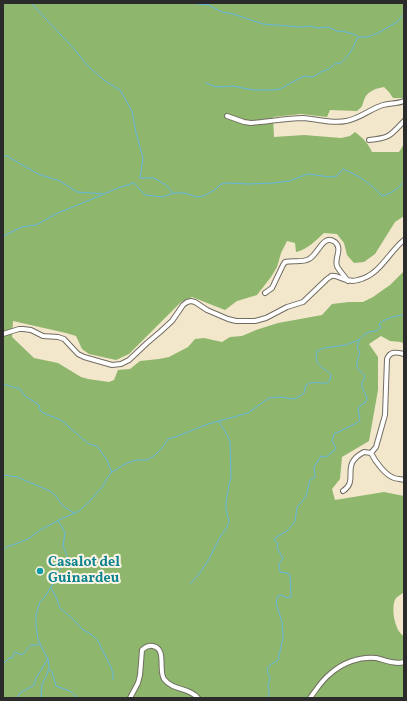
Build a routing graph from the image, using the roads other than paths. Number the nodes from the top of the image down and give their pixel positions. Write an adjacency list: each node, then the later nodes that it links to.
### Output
1 (404, 101): 2 (street)
2 (227, 116)
3 (404, 121): 4 (street)
4 (369, 140)
5 (404, 240): 6 (street)
6 (348, 281): 7 (street); 8 (street)
7 (265, 293)
8 (3, 334)
9 (404, 354): 10 (street)
10 (371, 453): 11 (street); 12 (street)
11 (404, 480)
12 (343, 491)
13 (404, 662): 16 (street)
14 (130, 698): 15 (street)
15 (198, 698)
16 (310, 698)

